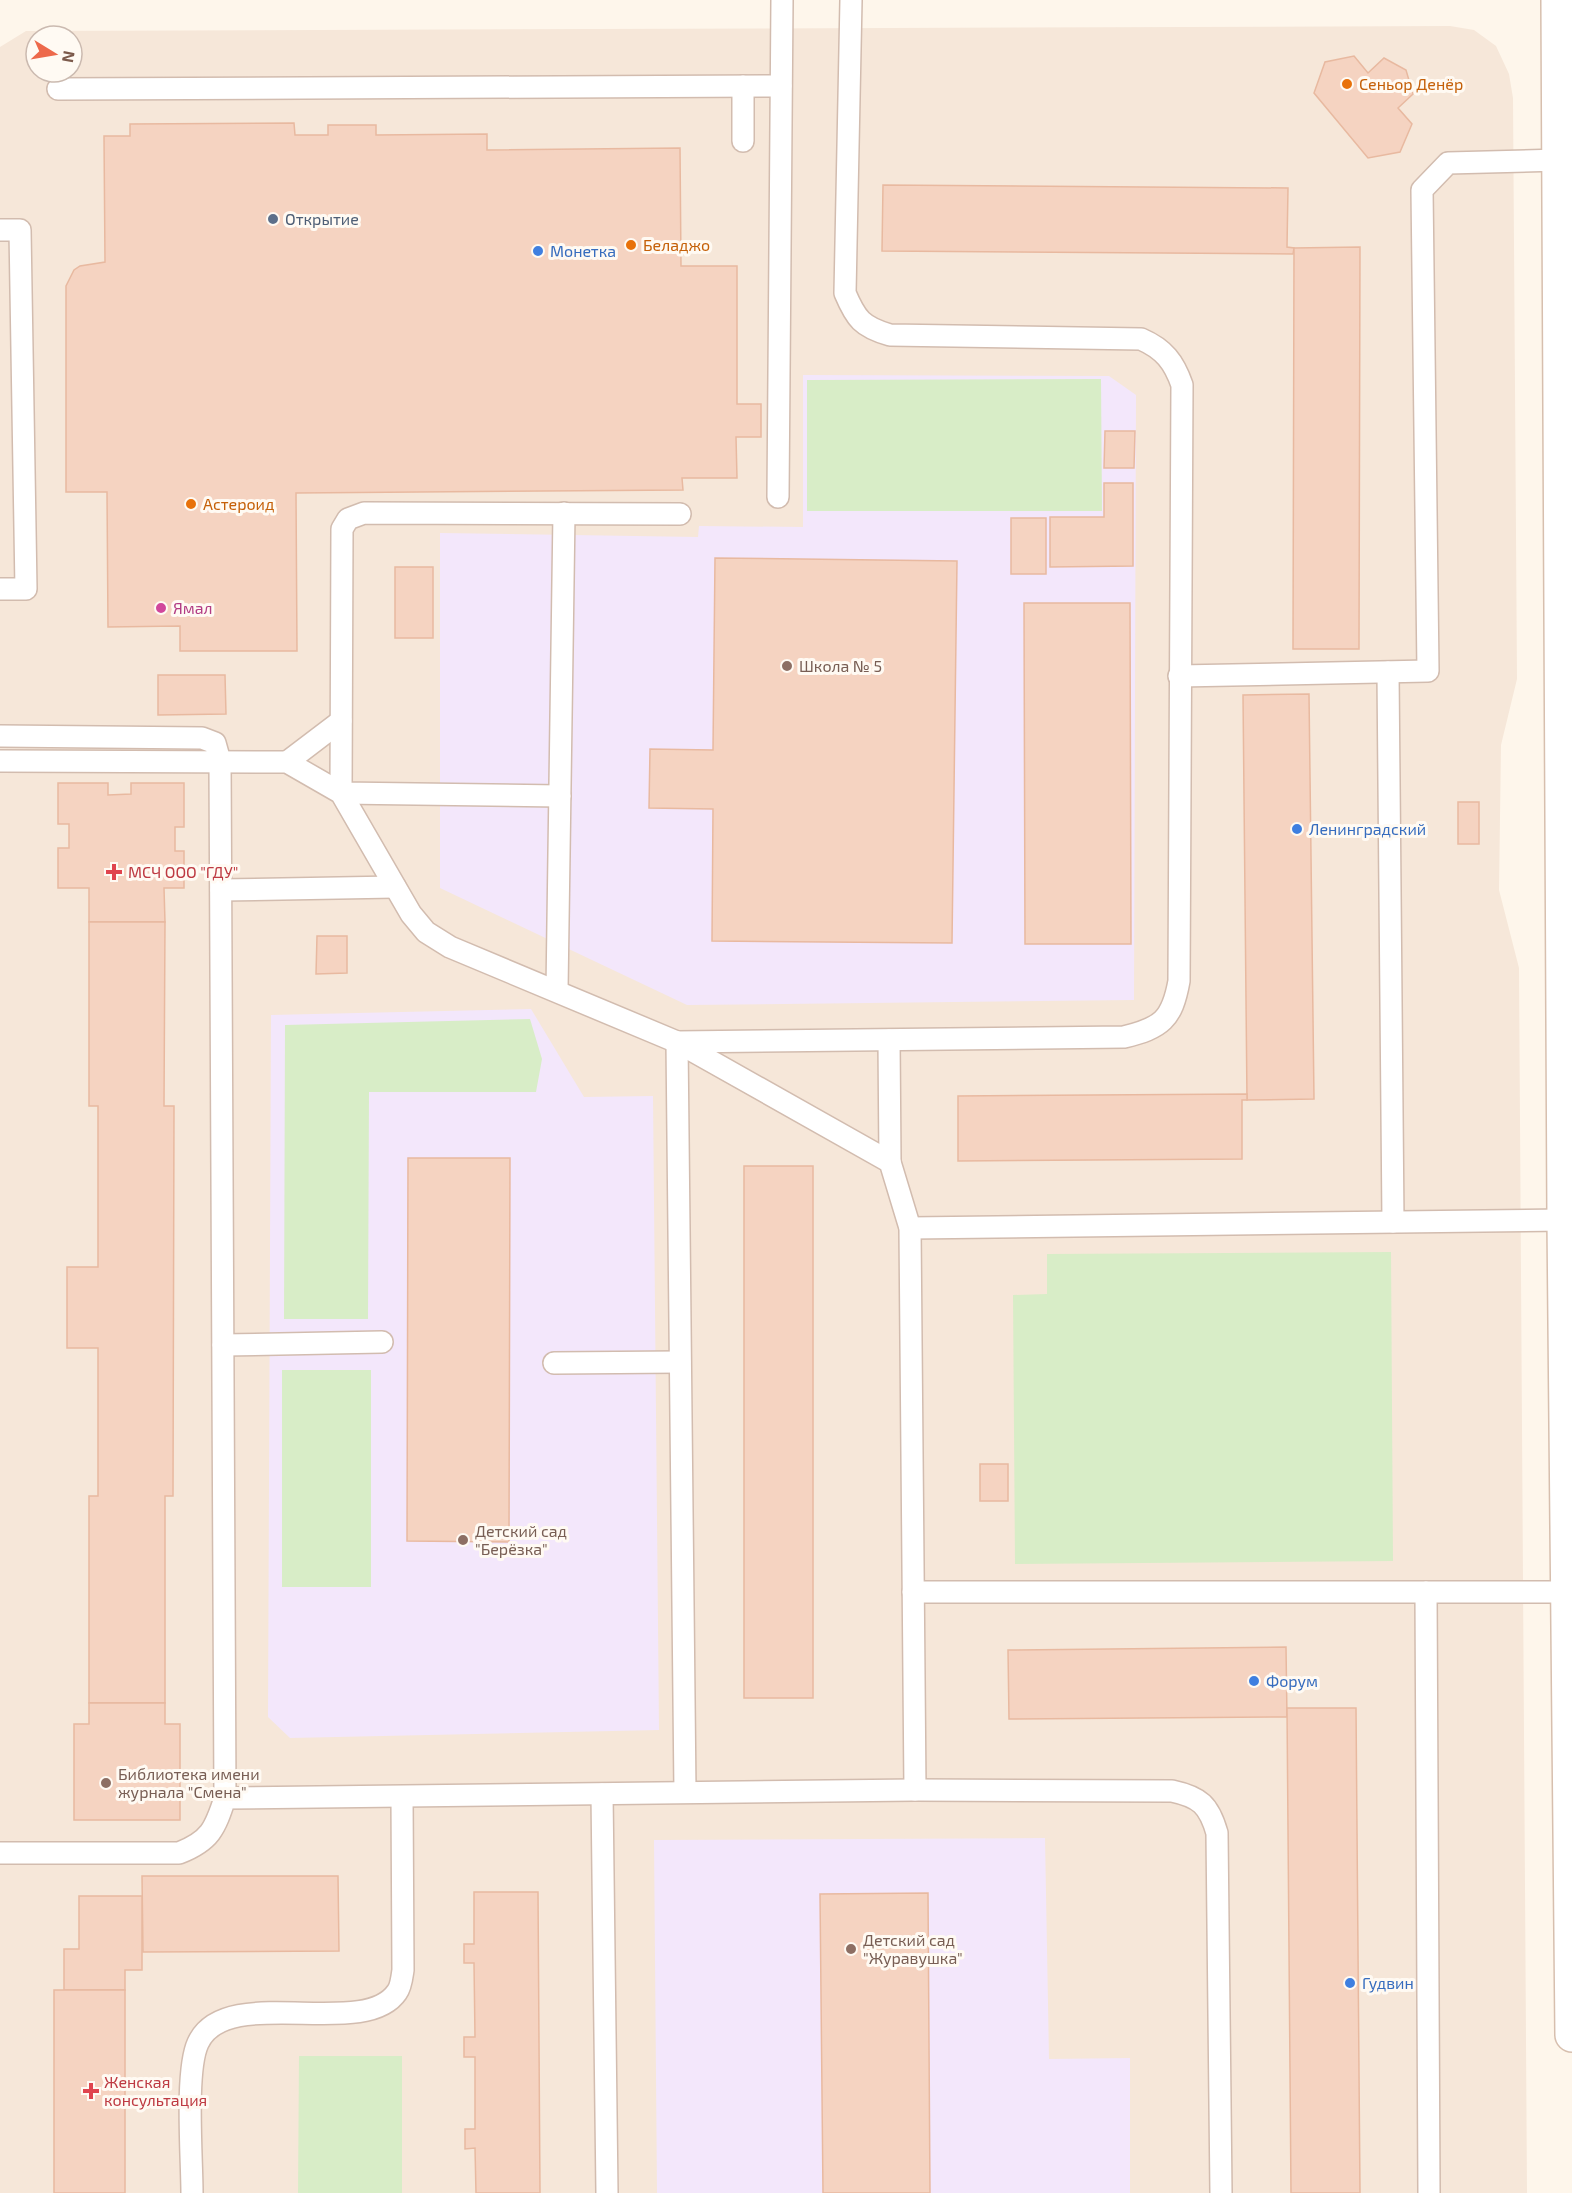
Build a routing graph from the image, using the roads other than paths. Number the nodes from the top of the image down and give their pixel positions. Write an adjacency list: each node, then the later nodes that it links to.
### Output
1 (782, 0): 5 (lane)
2 (851, 0): 15 (lane)
3 (1558, 0): 8 (main road)
4 (743, 86): 5 (lane); 6 (lane); 7 (lane)
5 (781, 86): 10 (lane)
6 (58, 89)
7 (743, 141)
8 (1559, 160): 14 (lane); 28 (main road)
9 (0, 230): 13 (lane)
10 (778, 496)
11 (564, 513): 12 (lane); 16 (lane); 22 (lane)
12 (680, 514)
13 (0, 589)
14 (1388, 672): 15 (lane); 31 (lane)
15 (1179, 676): 26 (lane)
16 (341, 721): 20 (lane); 21 (lane)
17 (0, 736): 19 (lane)
18 (0, 761): 19 (lane)
19 (220, 761): 20 (lane); 24 (lane)
20 (287, 762): 21 (lane)
21 (341, 793): 22 (lane); 23 (lane)
22 (560, 796): 25 (lane)
23 (395, 887): 24 (lane); 25 (lane)
24 (221, 890): 34 (lane)
25 (557, 990): 27 (lane)
26 (889, 1040): 27 (lane); 29 (lane)
27 (677, 1042): 29 (lane); 35 (lane)
28 (1568, 1137): 30 (main road)
29 (890, 1162): 32 (lane)
30 (1564, 1220): 31 (lane); 39 (main road)
31 (1393, 1222): 32 (lane)
32 (910, 1228): 37 (lane)
33 (382, 1342): 34 (lane)
34 (223, 1345): 44 (lane)
35 (680, 1362): 36 (lane); 41 (lane)
36 (554, 1363)
37 (913, 1592): 38 (lane); 40 (lane)
38 (1426, 1592): 39 (lane); 50 (lane)
39 (1568, 1592): 46 (main road)
40 (915, 1790): 41 (lane); 49 (lane)
41 (685, 1792): 42 (lane)
42 (602, 1794): 43 (lane); 48 (lane)
43 (402, 1797): 44 (lane); 47 (lane)
44 (225, 1798): 45 (lane)
45 (0, 1853)
46 (1572, 2035)
47 (192, 2193)
48 (606, 2193)
49 (1221, 2193)
50 (1429, 2193)

